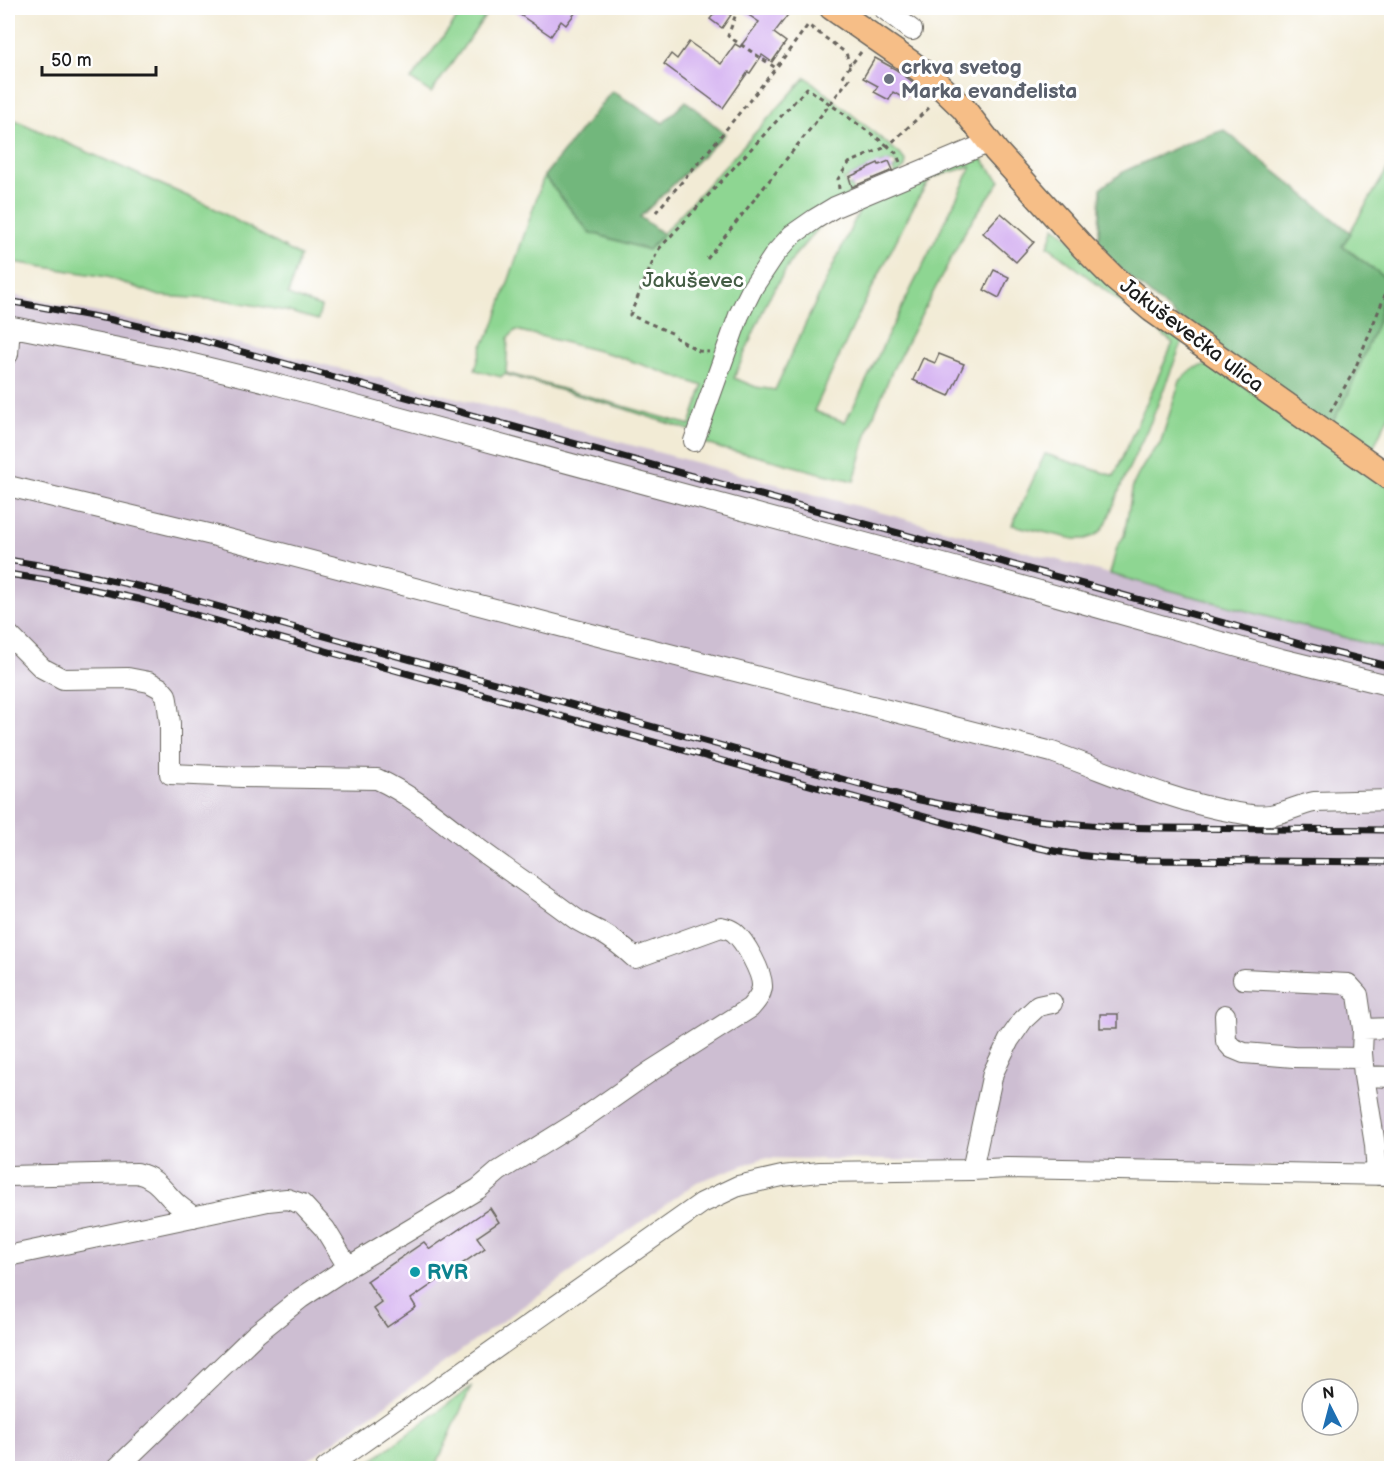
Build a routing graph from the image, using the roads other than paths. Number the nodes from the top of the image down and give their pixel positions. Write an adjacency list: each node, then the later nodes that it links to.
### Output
1 (832, 8): 4 (main road, Jakuševečka ulica)
2 (883, 8): 3 (street)
3 (912, 30)
4 (990, 142): 7 (street); 8 (main road, Jakuševečka ulica)
5 (9, 326): 6 (street); 11 (street)
6 (8, 354)
7 (694, 441)
8 (1392, 479)
9 (8, 486): 12 (street)
10 (8, 634): 25 (street)
11 (1392, 686)
12 (1392, 800)
13 (1242, 979): 17 (street)
14 (1052, 1003): 20 (street)
15 (1225, 1015): 18 (street)
16 (1392, 1028): 17 (street)
17 (1363, 1029): 18 (street)
18 (1363, 1067): 19 (street); 21 (street)
19 (1392, 1077)
20 (972, 1170): 21 (street); 27 (street)
21 (1384, 1175)
22 (8, 1176): 23 (street)
23 (194, 1217): 24 (street); 25 (street)
24 (8, 1256)
25 (348, 1267): 26 (street)
26 (117, 1468)
27 (326, 1468)

